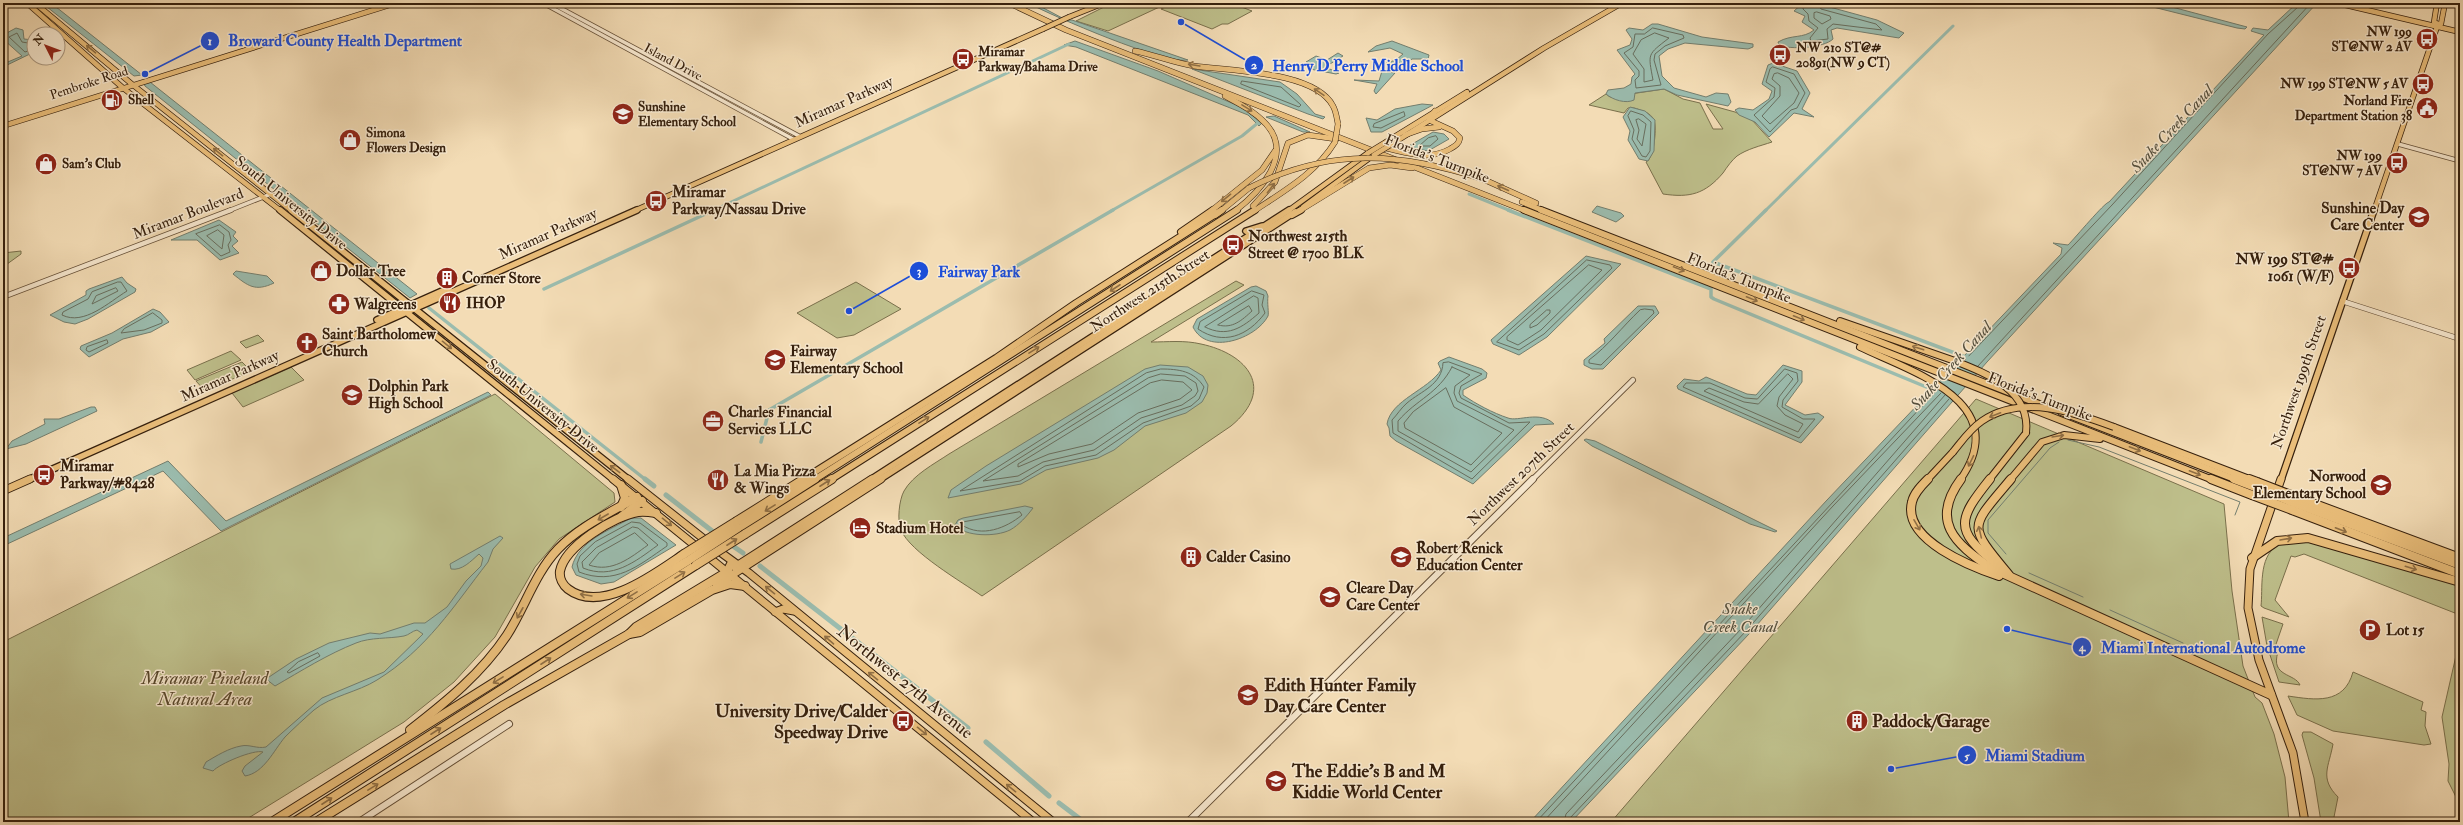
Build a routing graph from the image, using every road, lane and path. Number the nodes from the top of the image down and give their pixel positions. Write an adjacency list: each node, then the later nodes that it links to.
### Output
1 (27, 3): 23 (main road, South University Drive)
2 (35, 3): 22 (main road, South University Drive, one-way to 2)
3 (389, 3): 22 (main road, Pembroke Road)
4 (396, 3): 22 (main road, Pembroke Road)
5 (543, 3): 33 (street, Island Drive)
6 (551, 3): 33 (street, Island Drive)
7 (1010, 3): 21 (highway, Florida's Turnpike)
8 (1018, 3): 20 (highway, Florida's Turnpike)
9 (1096, 3): 17 (main road, Miramar Parkway)
10 (1104, 3): 17 (main road, Miramar Parkway)
11 (1616, 3): 24 (main road, Northwest 215th Street)
12 (1622, 3): 26 (main road, Northwest 215th Street)
13 (2337, 3): 18 (main road)
14 (2346, 3): 18 (main road)
15 (2437, 3): 18 (main road, Northwest 199th Street)
16 (2445, 3): 18 (main road, Northwest 199th Street)
17 (1067, 17): 33 (main road, Miramar Parkway, bridge)
18 (2438, 26): 19 (main road); 35 (main road, Northwest 199th Street)
19 (2460, 31)
20 (1135, 51): 36 (highway, Florida's Turnpike); 56 (highway, one-way to 20, bridge)
21 (1174, 72): 30 (highway, one-way to 30); 43 (highway, Florida's Turnpike)
22 (132, 83): 23 (main road, Pembroke Road); 29 (main road, South University Drive)
23 (122, 86): 25 (main road, South University Drive); 27 (main road, Pembroke Road); 28 (main road, Pembroke Road)
24 (1435, 111): 26 (highway); 34 (main road, Northwest 215th Street)
25 (158, 114): 29 (main road); 41 (main road, South University Drive)
26 (1429, 120): 31 (highway); 32 (main road, Northwest 215th Street)
27 (3, 123)
28 (3, 126)
29 (185, 126): 40 (main road, South University Drive, one-way to 29)
30 (1268, 126): 48 (highway); 53 (highway, one-way to 53)
31 (1448, 129): 32 (highway); 36 (highway)
32 (1405, 135): 34 (main road, Northwest 215th Street)
33 (795, 136): 54 (main road, Miramar Parkway)
34 (1389, 143): 37 (main road, Northwest 215th Street, bridge)
35 (2398, 144): 38 (street); 52 (main road, Northwest 199th Street)
36 (1378, 146): 45 (highway, Florida's Turnpike)
37 (1371, 154): 44 (main road, Northwest 215th Street); 60 (main road, Northwest 215th Street)
38 (2460, 160)
39 (1412, 168): 43 (highway); 44 (highway, one-way to 39); 56 (highway, one-way to 39)
40 (271, 194): 41 (street, Miramar Boulevard); 47 (main road, South University Drive)
41 (263, 197): 46 (main road, South University Drive); 50 (street, Miramar Boulevard); 51 (street, Miramar Boulevard)
42 (1219, 212): 45 (highway, one-way to 42, bridge); 48 (highway); 53 (highway)
43 (1539, 214): 57 (highway, Florida's Turnpike, one-way to 57)
44 (1292, 215): 62 (main road, Northwest 215th Street)
45 (1563, 218): 49 (highway, Florida's Turnpike)
46 (321, 244): 47 (main road); 55 (main road, South University Drive)
47 (334, 244): 54 (main road, South University Drive)
48 (1148, 266): 80 (highway, one-way to 80)
49 (1752, 291): 67 (highway, Florida's Turnpike); 88 (highway, one-way to 49, bridge)
50 (3, 293)
51 (3, 297)
52 (2342, 301): 58 (street); 81 (main road, Northwest 199th Street)
53 (1076, 303): 80 (highway)
54 (414, 306): 55 (main road, Miramar Parkway); 74 (main road, South University Drive, one-way to 54)
55 (405, 310): 59 (main road, Miramar Parkway); 61 (main road, Miramar Parkway); 70 (main road, South University Drive, one-way to 70)
56 (1090, 315): 83 (highway, one-way to 56, bridge)
57 (1822, 328): 67 (highway, Florida's Turnpike); 88 (highway, one-way to 88)
58 (2460, 339)
59 (328, 342): 61 (main road); 63 (main road, Miramar Parkway)
60 (1082, 344): 62 (main road); 69 (main road, Northwest 215th Street)
61 (324, 348): 63 (main road, Miramar Parkway)
62 (1078, 352): 69 (main road, Northwest 215th Street)
63 (296, 359): 64 (main road, Miramar Parkway); 65 (main road, Miramar Parkway)
64 (268, 369): 65 (main road); 71 (main road, Miramar Parkway)
65 (263, 375): 73 (main road, Miramar Parkway)
66 (1633, 380): 109 (street, Northwest 207th Street)
67 (1976, 383): 68 (highway, Florida's Turnpike); 72 (highway, Florida's Turnpike)
68 (2111, 440): 72 (highway, Florida's Turnpike, one-way to 72); 88 (highway, one-way to 68)
69 (869, 484): 84 (main road, Northwest 215th Street)
70 (621, 485): 75 (main road, South University Drive); 77 (highway)
71 (3, 487)
72 (2254, 488): 76 (highway, Florida's Turnpike, bridge); 76 (highway, bridge); 89 (highway, one-way to 89, bridge)
73 (3, 491)
74 (649, 494): 75 (main road); 84 (main road, South University Drive)
75 (639, 499): 77 (highway); 78 (main road, South University Drive); 79 (highway)
76 (2294, 503): 82 (highway); 85 (highway, Florida's Turnpike); 87 (highway, Florida's Turnpike, one-way to 87)
77 (621, 507): 101 (highway, one-way to 101)
78 (656, 513): 79 (highway); 86 (main road, South University Drive, one-way to 86)
79 (619, 518): 83 (highway, one-way to 79)
80 (737, 525): 83 (highway, bridge)
81 (2252, 558): 90 (highway, one-way to 90); 99 (main road, Northwest 199th Street)
82 (2460, 558)
83 (690, 560): 101 (highway, one-way to 101); 105 (highway, one-way to 83)
84 (738, 565): 86 (highway); 94 (main road, Northwest 27th Avenue, one-way to 84)
85 (2460, 565)
86 (730, 574): 91 (main road, Northwest 27th Avenue); 92 (highway); 95 (highway)
87 (2460, 574)
88 (2009, 575): 89 (highway)
89 (2024, 582): 99 (highway)
90 (2460, 582)
91 (745, 586): 92 (highway); 93 (main road, Northwest 27th Avenue)
92 (712, 590): 95 (highway)
93 (775, 612): 94 (main road); 97 (main road, Northwest 27th Avenue)
94 (797, 612): 96 (main road, Northwest 27th Avenue, one-way to 94)
95 (629, 634): 106 (highway, one-way to 95)
96 (844, 652): 97 (main road); 98 (main road); 102 (main road, Northwest 27th Avenue, one-way to 96)
97 (827, 654): 98 (main road, Northwest 27th Avenue)
98 (841, 666): 103 (main road, Northwest 27th Avenue, one-way to 103)
99 (2271, 695): 110 (main road, Northwest 199th Street)
100 (509, 724): 107 (street)
101 (382, 753): 104 (highway)
102 (1041, 812): 103 (main road); 108 (main road, Northwest 27th Avenue)
103 (1032, 821)
104 (272, 822)
105 (294, 822)
106 (316, 822)
107 (359, 822)
108 (1053, 822)
109 (1188, 822)
110 (2305, 822)

